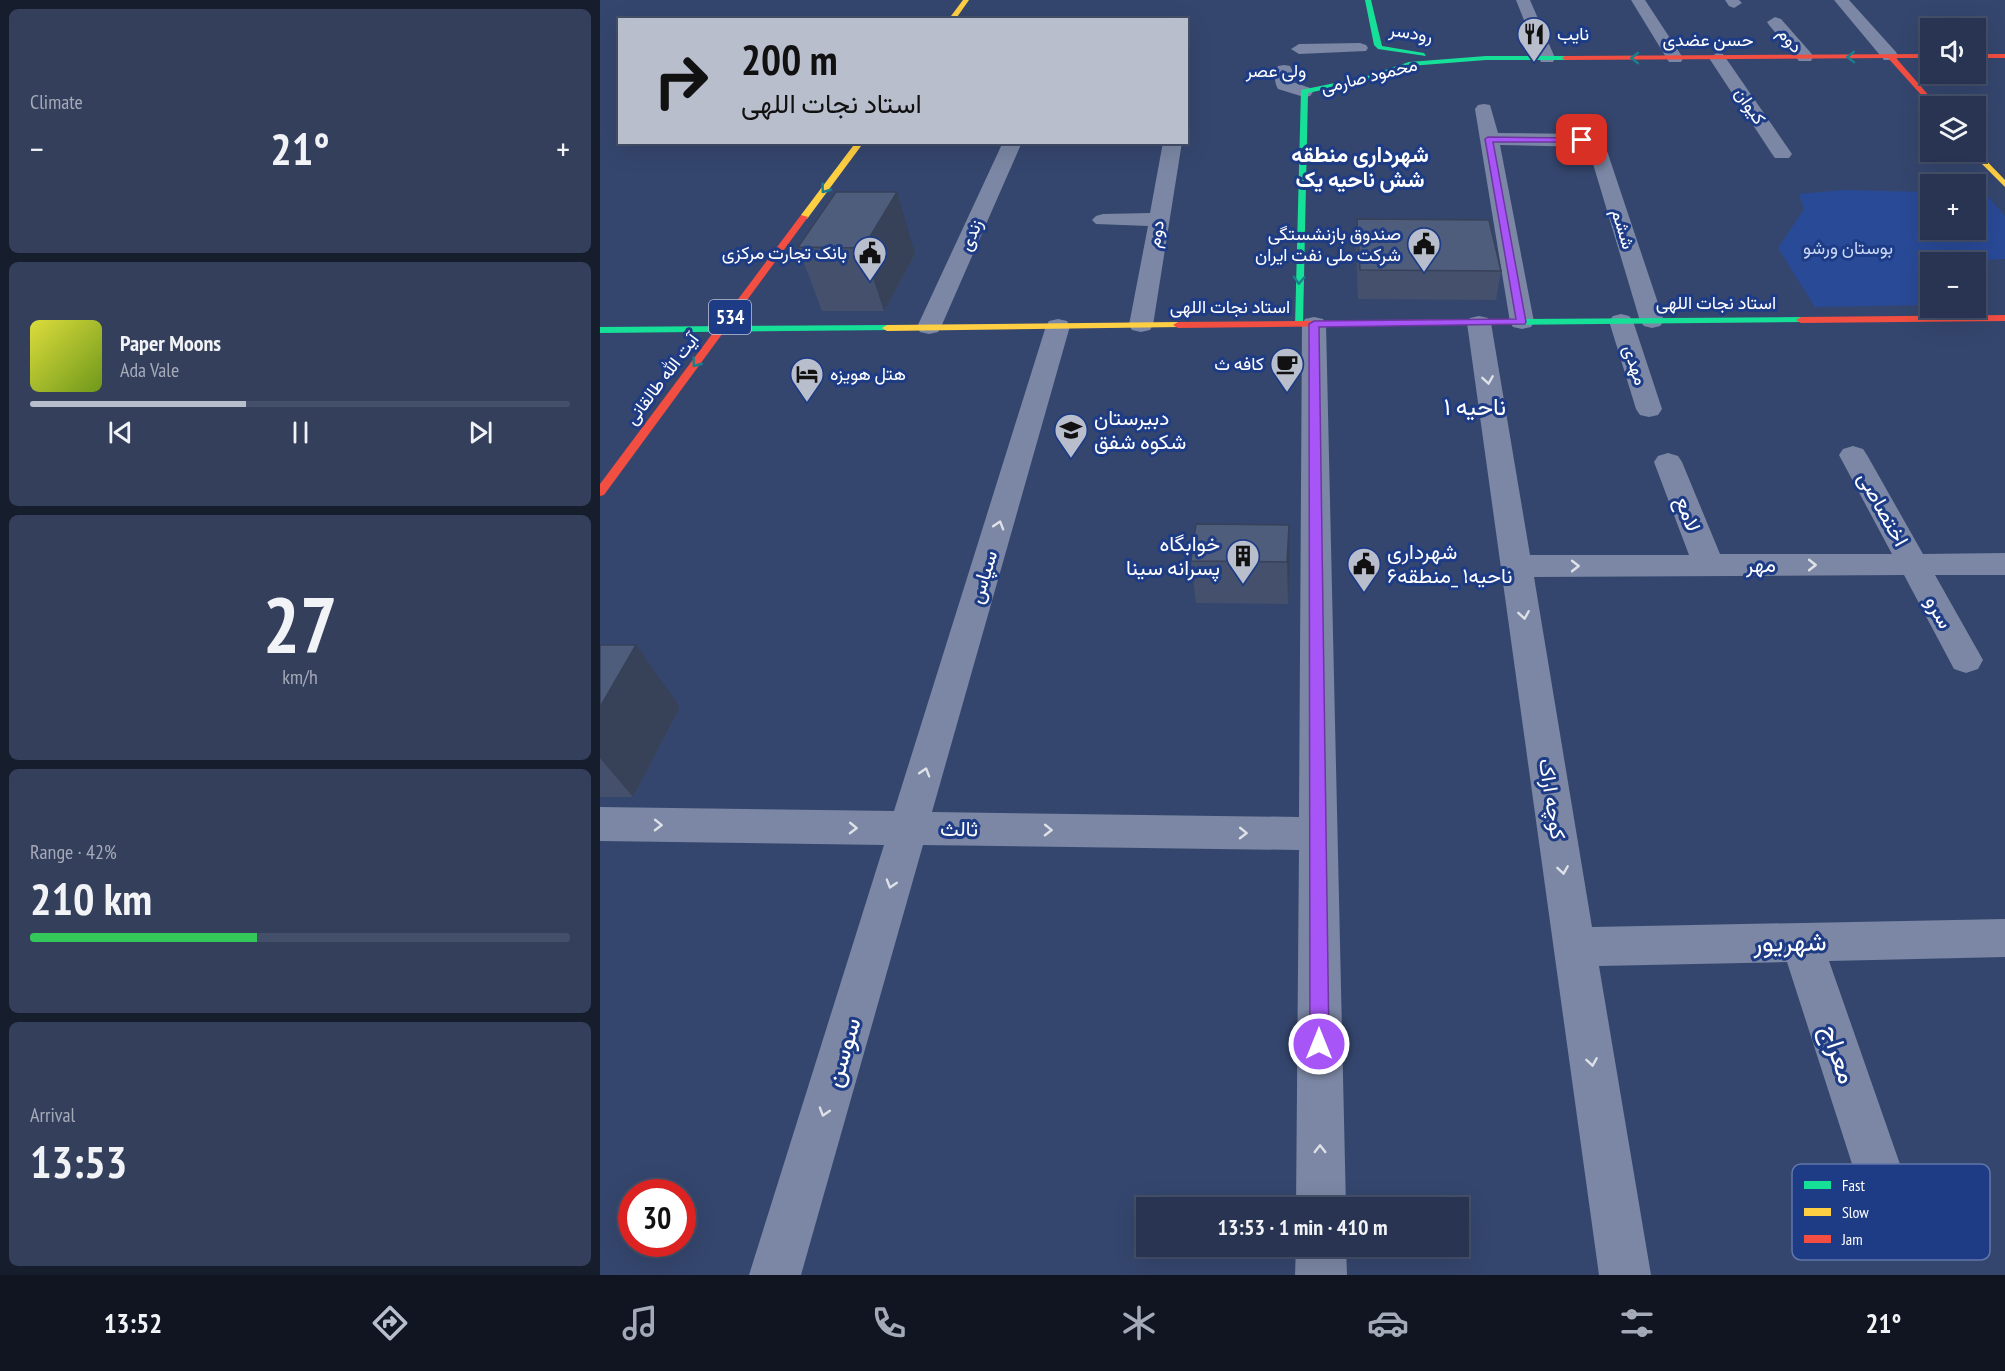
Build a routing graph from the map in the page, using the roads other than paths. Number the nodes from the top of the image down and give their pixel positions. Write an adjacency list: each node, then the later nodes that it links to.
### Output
1 (966, 0): 6 (street)
2 (1368, 0): 15 (street, رودسر)
3 (1522, 0): 16 (street)
4 (1638, 0): 17 (street)
5 (1841, 0): 9 (street)
6 (952, 18)
7 (1775, 22): 13 (street, دوم)
8 (1299, 49): 14 (street)
9 (1890, 56): 10 (street, حسن عضدی); 13 (street, حسن عضدی, one-way to 13); 21 (street)
10 (1920, 56)
11 (1986, 56): 12 (street)
12 (2005, 56)
13 (1805, 57): 18 (street, حسن عضدی)
14 (1362, 58): 15 (street, محمود صارمی); 20 (street, محمود صارمی)
15 (1486, 58): 16 (street, حسن عضدی)
16 (1547, 58): 17 (street, حسن عضدی, one-way to 16)
17 (1675, 58): 18 (street, حسن عضدی)
18 (1717, 58): 27 (street, کیوان)
19 (1284, 70): 20 (street)
20 (1304, 93): 37 (street, محمود صارمی, one-way to 37)
21 (1926, 96)
22 (1484, 109): 23 (street)
23 (1488, 139): 34 (street, ششم); 35 (street)
24 (859, 144): 41 (street, آیت الله طالقانی / 534, one-way to 41)
25 (1012, 144): 40 (street, زندی)
26 (1173, 144): 30 (street, دوم)
27 (1782, 154)
28 (1984, 162): 29 (street)
29 (2005, 186)
30 (1159, 219): 31 (street); 39 (street, دوم)
31 (1103, 220)
32 (2005, 318): 34 (street, استاد نجات اللهی)
33 (1621, 321): 34 (street, استاد نجات اللهی); 35 (street, استاد نجات اللهی); 43 (street, مهدی)
34 (1652, 321)
35 (1521, 322): 36 (street, استاد نجات اللهی)
36 (1479, 323): 37 (street, استاد نجات اللهی); 50 (street, کوچه اراک, one-way to 50)
37 (1306, 324): 39 (street, استاد نجات اللهی); 54 (street, محمود صارمی)
38 (1058, 326): 39 (street, استاد نجات اللهی); 40 (street, استاد نجات اللهی); 53 (street, سپاس, one-way to 38)
39 (1141, 326)
40 (929, 327): 41 (street, استاد نجات اللهی)
41 (721, 329): 42 (street, استاد نجات اللهی); 46 (street, آیت الله طالقانی / 534, one-way to 46)
42 (600, 330)
43 (1649, 410)
44 (1853, 455): 47 (street, اختصاصی)
45 (1668, 462): 49 (street, لامع)
46 (600, 492)
47 (1913, 564): 48 (street, مهر); 49 (street, مهر, one-way to 47); 51 (street, سرو)
48 (2005, 564)
49 (1709, 565): 50 (street, مهر, one-way to 49)
50 (1516, 566): 57 (street, کوچه اراک, one-way to 57)
51 (1966, 660)
52 (600, 824): 53 (street, ثالث, one-way to 53)
53 (908, 828): 54 (street, ثالث, one-way to 54); 61 (street, سوسن, one-way to 61)
54 (1318, 834): 59 (street, محمود صارمی, one-way to 54)
55 (2005, 938): 56 (street, شهریور)
56 (1801, 942): 57 (street, شهریور); 58 (street, معراج)
57 (1575, 947): 63 (street, کوچه اراک, one-way to 63)
58 (1876, 1164)
59 (1321, 1197)
60 (1321, 1257): 62 (street)
61 (775, 1275)
62 (1321, 1275)
63 (1625, 1275)

